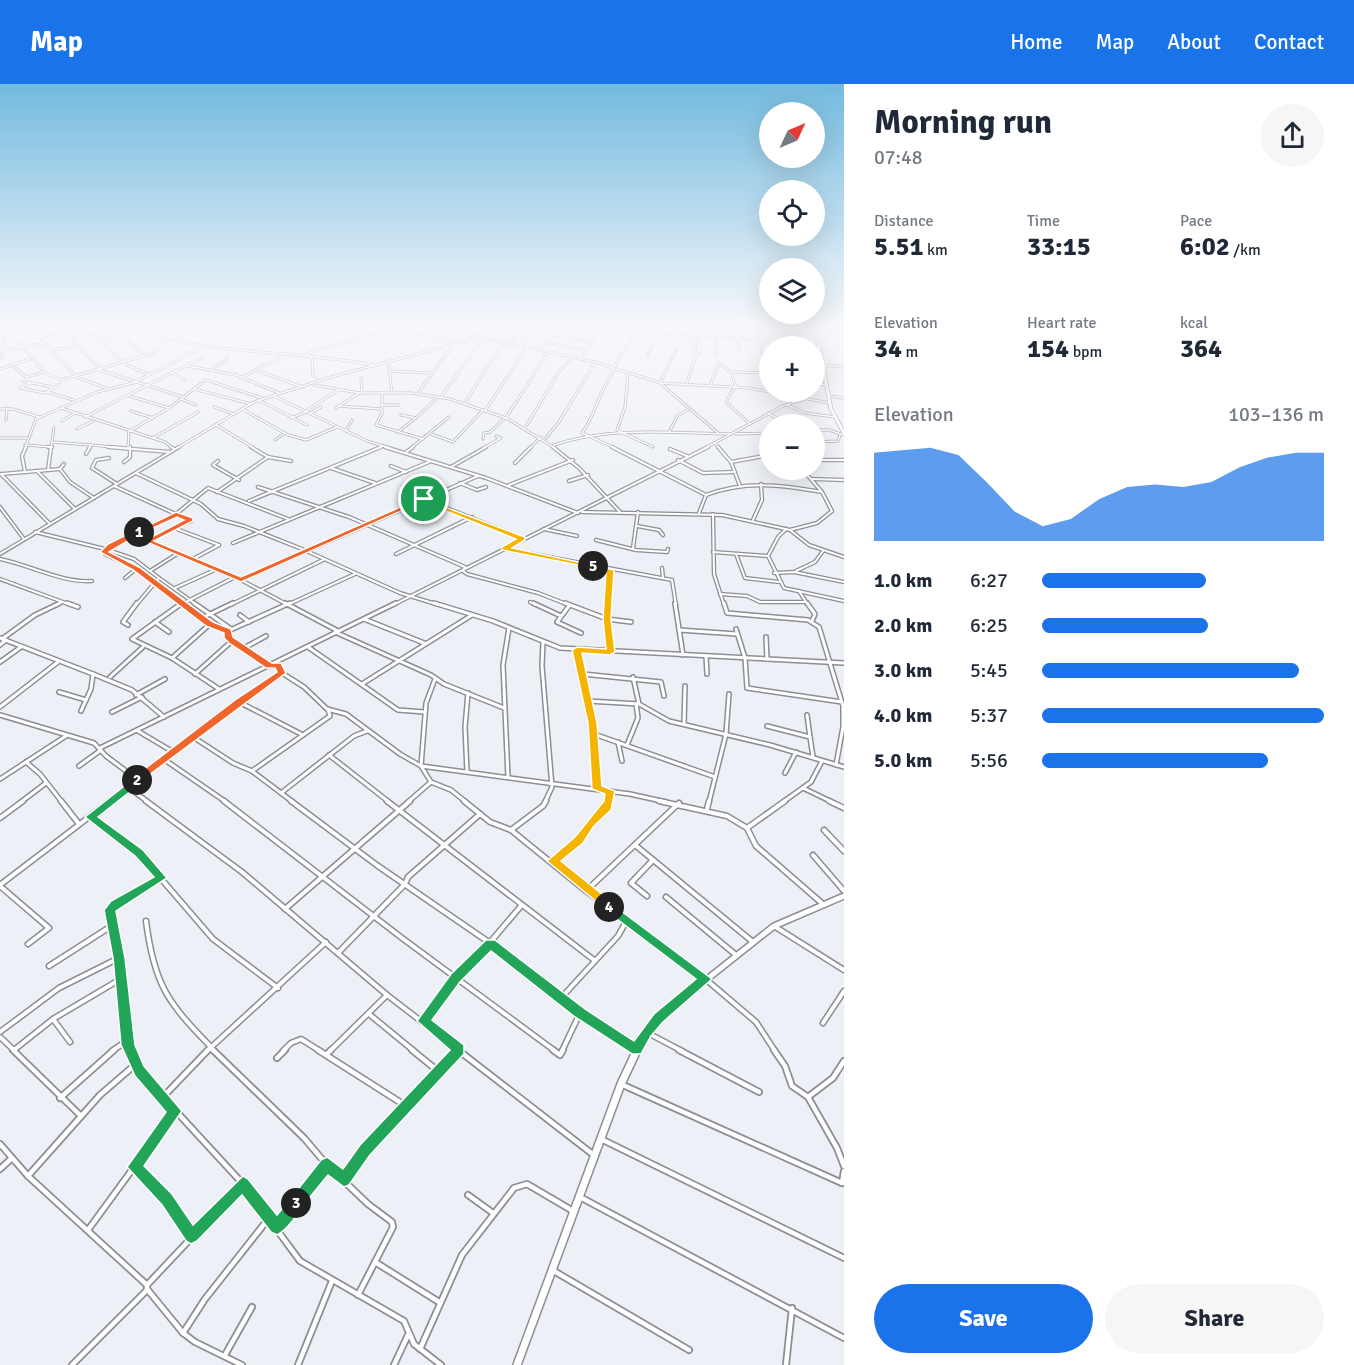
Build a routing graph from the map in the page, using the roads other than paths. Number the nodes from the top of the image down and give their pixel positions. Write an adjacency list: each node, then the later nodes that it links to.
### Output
1 (27, 384): 38 (street)
2 (37, 384): 32 (street)
3 (60, 384): 32 (street)
4 (97, 384): 33 (street)
5 (130, 384): 33 (street)
6 (135, 384): 30 (street)
7 (151, 384): 30 (street)
8 (202, 384): 35 (street)
9 (218, 384): 50 (street)
10 (256, 384): 43 (street)
11 (295, 384): 31 (street)
12 (361, 384): 39 (street)
13 (391, 384): 41 (street)
14 (424, 384): 42 (street)
15 (450, 384): 47 (street)
16 (477, 384): 55 (street)
17 (502, 384): 70 (street)
18 (527, 384): 86 (street)
19 (555, 384): 97 (street)
20 (582, 384): 119 (street)
21 (604, 384): 110 (street)
22 (627, 384): 103 (street)
23 (661, 384): 71 (street)
24 (670, 384): 27 (street)
25 (734, 384): 34 (street)
26 (313, 385): 31 (street); 36 (street)
27 (686, 385): 29 (street)
28 (826, 385): 46 (street)
29 (710, 386): 34 (street)
30 (145, 387): 44 (street); 48 (street)
31 (304, 387): 43 (street)
32 (54, 388): 38 (street)
33 (108, 388): 52 (street)
34 (735, 388): 37 (street); 92 (street)
35 (194, 389): 48 (street); 57 (street)
36 (338, 389): 39 (street); 74 (street)
37 (759, 390)
38 (47, 392): 52 (street)
39 (361, 393): 40 (street); 69 (street)
40 (382, 393): 41 (street); 59 (street)
41 (392, 393): 42 (street)
42 (418, 393): 47 (street)
43 (281, 394): 45 (street)
44 (128, 396): 65 (street); 80 (street)
45 (274, 396): 50 (street); 74 (street)
46 (829, 396): 49 (street); 56 (street)
47 (440, 397): 55 (street); 85 (street)
48 (182, 398): 58 (street); 65 (street)
49 (844, 398)
50 (263, 399): 51 (street)
51 (258, 400): 57 (street); 84 (street)
52 (75, 401): 64 (street)
53 (795, 402): 61 (street)
54 (824, 402): 56 (street)
55 (465, 403): 70 (street)
56 (830, 403): 82 (street)
57 (251, 404): 68 (street)
58 (196, 405)
59 (382, 405): 60 (street); 69 (street)
60 (399, 405)
61 (786, 405): 77 (street); 82 (street)
62 (214, 407): 76 (street)
63 (6, 408): 67 (street); 79 (street); 87 (street)
64 (61, 408): 75 (street); 79 (street)
65 (169, 408): 83 (street)
66 (321, 408): 74 (street)
67 (0, 409)
68 (242, 409): 76 (street); 105 (street)
69 (381, 409): 102 (street)
70 (484, 410): 86 (street); 109 (street)
71 (688, 410): 104 (street); 107 (street)
72 (131, 411): 83 (street)
73 (198, 412): 116 (street)
74 (308, 412): 84 (street); 95 (street)
75 (75, 413): 80 (street); 91 (street)
76 (234, 414): 93 (street)
77 (769, 414)
78 (401, 415): 85 (street)
79 (39, 417): 115 (street)
80 (85, 417): 88 (street)
81 (449, 417): 109 (street)
82 (834, 417): 106 (street)
83 (153, 418): 100 (street)
84 (291, 418): 94 (street)
85 (416, 418): 102 (street)
86 (504, 419): 97 (street); 118 (street)
87 (6, 420)
88 (95, 420): 98 (street); 100 (street)
89 (352, 420): 101 (street)
90 (759, 420): 92 (street)
91 (62, 422)
92 (751, 424): 108 (street)
93 (216, 425): 131 (street); 137 (street)
94 (307, 425)
95 (337, 427): 101 (street); 105 (street)
96 (54, 428): 121 (street)
97 (525, 428): 113 (street)
98 (77, 429)
99 (825, 430): 106 (street)
100 (129, 431): 116 (street); 129 (street)
101 (346, 431): 127 (street)
102 (398, 432): 117 (street)
103 (618, 432): 104 (street); 110 (street); 130 (street)
104 (669, 432): 107 (street)
105 (285, 433): 120 (street)
106 (843, 433): 122 (street)
107 (719, 434): 108 (street)
108 (734, 434): 111 (street); 123 (street)
109 (431, 435): 117 (street)
110 (584, 435): 126 (street); 156 (street)
111 (759, 435)
112 (496, 436): 152 (street)
113 (541, 436): 119 (street); 150 (street)
114 (0, 438): 115 (street)
115 (27, 438): 124 (street)
116 (153, 438): 131 (street)
117 (423, 439): 134 (street)
118 (483, 439)
119 (545, 439): 126 (street)
120 (275, 440)
121 (53, 442): 125 (street); 128 (street)
122 (825, 442)
123 (715, 443): 136 (street); 148 (street)
124 (25, 445): 128 (street); 158 (street)
125 (91, 445): 129 (street); 135 (street)
126 (554, 445): 141 (street)
127 (383, 446): 134 (street); 153 (street)
128 (52, 447): 155 (street)
129 (129, 447): 133 (street); 147 (street)
130 (653, 447)
131 (174, 449): 133 (street)
132 (670, 449): 136 (street)
133 (170, 452): 161 (street)
134 (405, 453): 146 (street)
135 (86, 454)
136 (688, 456): 142 (street)
137 (268, 457): 145 (street); 166 (street)
138 (759, 457): 148 (street)
139 (109, 458): 173 (street)
140 (218, 460): 166 (street)
141 (573, 460): 163 (street); 174 (street)
142 (678, 460): 156 (street); 160 (street)
143 (825, 460): 144 (street)
144 (844, 460)
145 (291, 461)
146 (431, 461): 152 (street); 159 (street)
147 (124, 462)
148 (731, 462): 160 (street)
149 (64, 464): 154 (street)
150 (514, 464)
151 (391, 466): 159 (street)
152 (451, 466): 164 (street)
153 (331, 468): 170 (street); 178 (street)
154 (60, 469): 155 (street); 183 (street)
155 (48, 470): 157 (street)
156 (658, 470): 181 (street); 182 (street)
157 (37, 471): 158 (street); 189 (street)
158 (25, 472): 162 (street)
159 (406, 472): 170 (street)
160 (735, 472): 175 (street)
161 (136, 473): 173 (street); 185 (street)
162 (1, 474): 199 (street)
163 (588, 475): 169 (street); 182 (street)
164 (478, 476): 171 (street); 174 (street)
165 (825, 479): 168 (street)
166 (238, 480): 179 (street)
167 (813, 480): 180 (street)
168 (844, 480)
169 (569, 481)
170 (375, 483): 188 (street)
171 (460, 483): 177 (street); 184 (street)
172 (761, 484): 175 (street); 180 (street); 198 (street)
173 (116, 485): 183 (street); 194 (street)
174 (507, 486): 190 (street)
175 (740, 486): 181 (street)
176 (258, 487): 178 (street)
177 (486, 487)
178 (273, 490): 186 (street); 188 (street)
179 (217, 492): 185 (street); 186 (street)
180 (822, 492): 205 (street)
181 (706, 495): 193 (street)
182 (608, 496): 190 (street); 191 (street)
183 (94, 498): 189 (street)
184 (424, 499): 196 (street); 200 (street)
185 (191, 501): 194 (street); 207 (street)
186 (247, 502): 197 (street)
187 (0, 507): 211 (street)
188 (319, 507): 197 (street); 200 (street)
189 (75, 508): 199 (street)
190 (580, 512): 191 (street); 203 (street)
191 (620, 512): 192 (street)
192 (638, 512): 193 (street); 201 (street)
193 (699, 513): 195 (street)
194 (176, 514): 202 (street); 217 (street)
195 (713, 514): 198 (street); 221 (street)
196 (472, 517): 210 (street); 214 (street)
197 (288, 519): 207 (street)
198 (753, 520): 204 (street)
199 (50, 524): 206 (street)
200 (366, 524): 214 (street); 220 (street)
201 (637, 526): 208 (street); 216 (street)
202 (174, 527): 222 (street); 229 (street)
203 (543, 529): 209 (street); 210 (street)
204 (786, 529): 205 (street); 226 (street)
205 (790, 530): 219 (street)
206 (35, 532): 211 (street); 217 (street)
207 (259, 532): 213 (street); 220 (street)
208 (663, 535)
209 (577, 536)
210 (522, 538): 215 (street)
211 (24, 540): 223 (street)
212 (596, 540): 216 (street)
213 (233, 543)
214 (414, 544): 224 (street); 231 (street)
215 (504, 548): 231 (street); 235 (street)
216 (633, 548): 218 (street)
217 (105, 549): 233 (street); 236 (street)
218 (668, 549)
219 (823, 550): 227 (street); 237 (street)
220 (306, 551): 230 (street); 246 (street)
221 (713, 552): 225 (street); 253 (street)
222 (178, 553): 229 (street); 236 (street)
223 (0, 554)
224 (396, 554)
225 (736, 554): 226 (street); 248 (street)
226 (768, 556): 239 (street)
227 (844, 556)
228 (0, 559): 245 (street)
229 (193, 559): 234 (street)
230 (323, 560): 238 (street); 251 (street)
231 (465, 567): 254 (street); 262 (street)
232 (662, 568): 242 (street)
233 (136, 569): 244 (street); 247 (street)
234 (217, 569): 240 (street); 250 (street)
235 (610, 570): 242 (street); 270 (street)
236 (150, 571): 241 (street)
237 (794, 572): 239 (street); 249 (street)
238 (355, 573): 254 (street); 261 (street)
239 (774, 573): 248 (street)
240 (235, 577): 246 (street); 255 (street)
241 (159, 578): 247 (street); 250 (street)
242 (663, 578): 278 (street)
243 (0, 579): 256 (street)
244 (125, 579)
245 (92, 580)
246 (241, 580): 251 (street)
247 (154, 582): 259 (street); 276 (street)
248 (779, 582): 252 (street)
249 (844, 582)
250 (175, 588): 255 (street)
251 (259, 589): 261 (street); 264 (street)
252 (799, 591): 257 (street); 258 (street)
253 (720, 594): 257 (street); 271 (street)
254 (410, 596): 266 (street); 269 (street)
255 (189, 600): 259 (street); 264 (street)
256 (63, 602): 263 (street); 285 (street)
257 (805, 602): 271 (street)
258 (844, 602)
259 (182, 603): 268 (street); 272 (street)
260 (530, 603): 267 (street)
261 (288, 604): 273 (street); 281 (street)
262 (570, 605): 267 (street); 270 (street)
263 (78, 608)
264 (209, 614): 268 (street); 279 (street)
265 (240, 615): 273 (street)
266 (472, 615): 277 (street); 288 (street)
267 (561, 616): 282 (street)
268 (202, 618): 275 (street)
269 (364, 619): 281 (street); 288 (street)
270 (607, 619): 274 (street); 295 (street)
271 (812, 621): 304 (street)
272 (155, 622): 280 (street); 291 (street)
273 (249, 622): 279 (street)
274 (631, 622)
275 (210, 624): 279 (street); 298 (street)
276 (128, 625)
277 (509, 628): 287 (street); 331 (street)
278 (679, 630): 296 (street); 299 (street)
279 (230, 631): 286 (street)
280 (168, 632)
281 (336, 632): 292 (street); 301 (street)
282 (580, 633)
283 (266, 636): 293 (street)
284 (766, 637): 300 (street)
285 (3, 639): 289 (street); 290 (street)
286 (232, 641): 293 (street); 309 (street)
287 (543, 642): 294 (street); 373 (street)
288 (424, 643): 301 (street)
289 (0, 645)
290 (21, 647): 302 (street); 303 (street)
291 (143, 647): 298 (street); 312 (street)
292 (308, 647): 306 (street); 316 (street)
293 (244, 648): 306 (street)
294 (577, 650): 295 (street); 310 (street)
295 (610, 652): 296 (street)
296 (683, 655): 297 (street)
297 (706, 656): 299 (street); 311 (street)
298 (172, 658): 309 (street)
299 (744, 658): 300 (street); 328 (street)
300 (767, 659): 304 (street)
301 (398, 660): 315 (street); 316 (street)
302 (0, 662)
303 (58, 662): 308 (street); 330 (street)
304 (831, 663): 305 (street); 328 (street)
305 (844, 663)
306 (270, 666): 307 (street); 318 (street)
307 (282, 673): 327 (street); 332 (street)
308 (93, 674): 312 (street); 325 (street)
309 (195, 674): 318 (street)
310 (583, 674): 313 (street); 326 (street)
311 (707, 674)
312 (110, 677): 322 (street)
313 (633, 677): 323 (street); 329 (street)
314 (165, 679): 322 (street)
315 (435, 679): 320 (street); 335 (street)
316 (363, 684): 335 (street)
317 (685, 686): 339 (street)
318 (219, 689): 338 (street)
319 (59, 692): 325 (street)
320 (468, 693): 331 (street); 365 (street)
321 (729, 694): 345 (street)
322 (135, 695): 324 (street)
323 (664, 696)
324 (142, 697): 334 (street); 338 (street)
325 (86, 700): 333 (street)
326 (588, 701): 329 (street); 344 (street)
327 (239, 702): 343 (street); 347 (street)
328 (842, 702): 360 (street)
329 (637, 704): 339 (street); 350 (street)
330 (0, 707)
331 (504, 708): 367 (street)
332 (327, 709): 341 (street); 343 (street)
333 (81, 711)
334 (112, 712)
335 (424, 712): 362 (street)
336 (0, 715): 346 (street)
337 (807, 715): 348 (street)
338 (164, 717): 342 (street)
339 (684, 724): 345 (street)
340 (767, 726): 348 (street)
341 (367, 730): 354 (street); 362 (street)
342 (138, 731): 351 (street); 352 (street)
343 (302, 734): 364 (street)
344 (594, 734): 349 (street); 376 (street)
345 (726, 734): 353 (street); 368 (street)
346 (67, 735): 351 (street); 359 (street)
347 (193, 737): 352 (street); 364 (street)
348 (810, 737): 355 (street)
349 (618, 742): 350 (street); 357 (street)
350 (627, 745): 368 (street)
351 (101, 749): 361 (street); 370 (street)
352 (175, 753): 356 (street)
353 (796, 753): 355 (street); 366 (street)
354 (329, 755): 378 (street); 382 (street)
355 (813, 758): 358 (street)
356 (165, 760): 370 (street); 397 (street)
357 (622, 761)
358 (822, 761): 360 (street); 375 (street)
359 (26, 762): 369 (street); 372 (street)
360 (836, 765): 363 (street)
361 (79, 766)
362 (421, 766): 365 (street); 371 (street)
363 (844, 767)
364 (252, 771): 378 (street)
365 (467, 772): 367 (street)
366 (785, 772)
367 (507, 777): 373 (street)
368 (715, 777): 381 (street)
369 (0, 779)
370 (138, 780): 374 (street)
371 (431, 782): 382 (street); 383 (street)
372 (47, 783): 385 (street); 386 (street)
373 (552, 783): 376 (street); 388 (street)
374 (128, 788): 384 (street); 407 (street)
375 (803, 788): 380 (street); 387 (street)
376 (597, 789): 377 (street)
377 (610, 791): 379 (street); 396 (street)
378 (280, 793): 392 (street)
379 (680, 803): 381 (street); 390 (street)
380 (844, 808)
381 (707, 809): 387 (street)
382 (400, 810): 391 (street); 392 (street)
383 (481, 814): 388 (street); 391 (street)
384 (90, 817): 386 (street); 398 (street)
385 (0, 818)
386 (80, 824): 400 (street)
387 (747, 828): 405 (street)
388 (511, 830): 396 (street)
389 (824, 831): 393 (street)
390 (635, 844): 395 (street); 401 (street)
391 (445, 845): 399 (street); 406 (street)
392 (356, 847): 397 (street); 399 (street)
393 (844, 850)
394 (813, 855): 402 (street)
395 (653, 860): 403 (street); 416 (street)
396 (553, 861): 401 (street)
397 (322, 877): 407 (street); 408 (street)
398 (162, 878): 412 (street); 428 (street)
399 (405, 884): 408 (street); 417 (street)
400 (0, 886): 418 (street)
401 (586, 891): 409 (street)
402 (844, 894): 405 (street)
403 (647, 896)
404 (666, 897): 420 (street)
405 (824, 905): 414 (street)
406 (521, 906): 417 (street); 422 (street)
407 (285, 909): 415 (street)
408 (373, 916): 419 (street); 425 (street)
409 (627, 920): 411 (street); 413 (street)
410 (146, 921): 442 (street)
411 (632, 923): 413 (street); 427 (street)
412 (113, 925): 421 (street); 423 (street)
413 (626, 925): 422 (street)
414 (774, 926): 416 (street); 424 (street)
415 (326, 942): 419 (street); 428 (street)
416 (753, 942): 420 (street)
417 (490, 943): 425 (street); 431 (street)
418 (28, 944)
419 (338, 953): 430 (street)
420 (736, 955): 427 (street)
421 (119, 958): 426 (street); 437 (street)
422 (594, 960): 431 (street)
423 (49, 966)
424 (844, 970)
425 (455, 978): 432 (street); 435 (street)
426 (120, 979): 434 (street); 440 (street)
427 (706, 979): 438 (street); 454 (street)
428 (278, 988): 442 (street)
429 (844, 991): 436 (street)
430 (387, 994): 433 (street); 435 (street)
431 (561, 998): 432 (street)
432 (580, 1013): 445 (street)
433 (369, 1014): 446 (street); 450 (street)
434 (52, 1019): 441 (street); 443 (street)
435 (423, 1021): 444 (street)
436 (823, 1023)
437 (0, 1032)
438 (646, 1032): 445 (street); 452 (street)
439 (0, 1037): 443 (street)
440 (128, 1040): 449 (street); 455 (street)
441 (69, 1042)
442 (211, 1047): 453 (street); 464 (street)
443 (14, 1050): 455 (street)
444 (459, 1050): 450 (street); 462 (street)
445 (636, 1050): 451 (street)
446 (327, 1054): 447 (street); 456 (street)
447 (277, 1058)
448 (844, 1061): 454 (street)
449 (136, 1064): 453 (street); 458 (street)
450 (438, 1071): 456 (street)
451 (621, 1084): 459 (street); 471 (street)
452 (759, 1092)
453 (164, 1097): 457 (street)
454 (808, 1097): 461 (street)
455 (60, 1098): 458 (street)
456 (406, 1106): 470 (street)
457 (175, 1111): 466 (street); 472 (street)
458 (81, 1116): 469 (street)
459 (603, 1140): 462 (street); 481 (street)
460 (0, 1144): 463 (street)
461 (842, 1155): 465 (street)
462 (596, 1157): 474 (street)
463 (12, 1158): 467 (street); 469 (street)
464 (327, 1165): 470 (street); 478 (street)
465 (844, 1166)
466 (134, 1167): 479 (street); 480 (street)
467 (0, 1170)
468 (844, 1172): 471 (street)
469 (28, 1176): 479 (street)
470 (344, 1179): 482 (street)
471 (843, 1183)
472 (243, 1184): 477 (street); 480 (street)
473 (468, 1195): 476 (street)
474 (580, 1197): 475 (street); 489 (street)
475 (575, 1211): 476 (street); 483 (street)
476 (494, 1213): 487 (street)
477 (269, 1218): 478 (street); 490 (street)
478 (277, 1227): 484 (street)
479 (88, 1230): 485 (street)
480 (191, 1236): 485 (street)
481 (844, 1258)
482 (375, 1262): 486 (street); 487 (street)
483 (552, 1270): 494 (street); 501 (street)
484 (332, 1281): 486 (street); 498 (street)
485 (147, 1287): 490 (street); 496 (street)
486 (358, 1295): 491 (street)
487 (439, 1302): 493 (street)
488 (252, 1307): 495 (street)
489 (792, 1308): 492 (street); 502 (street)
490 (183, 1333): 495 (street)
491 (408, 1335): 493 (street); 499 (street)
492 (844, 1338)
493 (420, 1349): 500 (street)
494 (689, 1350)
495 (225, 1355): 497 (street)
496 (72, 1365)
497 (242, 1365)
498 (298, 1365)
499 (394, 1365)
500 (441, 1365)
501 (517, 1365)
502 (786, 1365)

